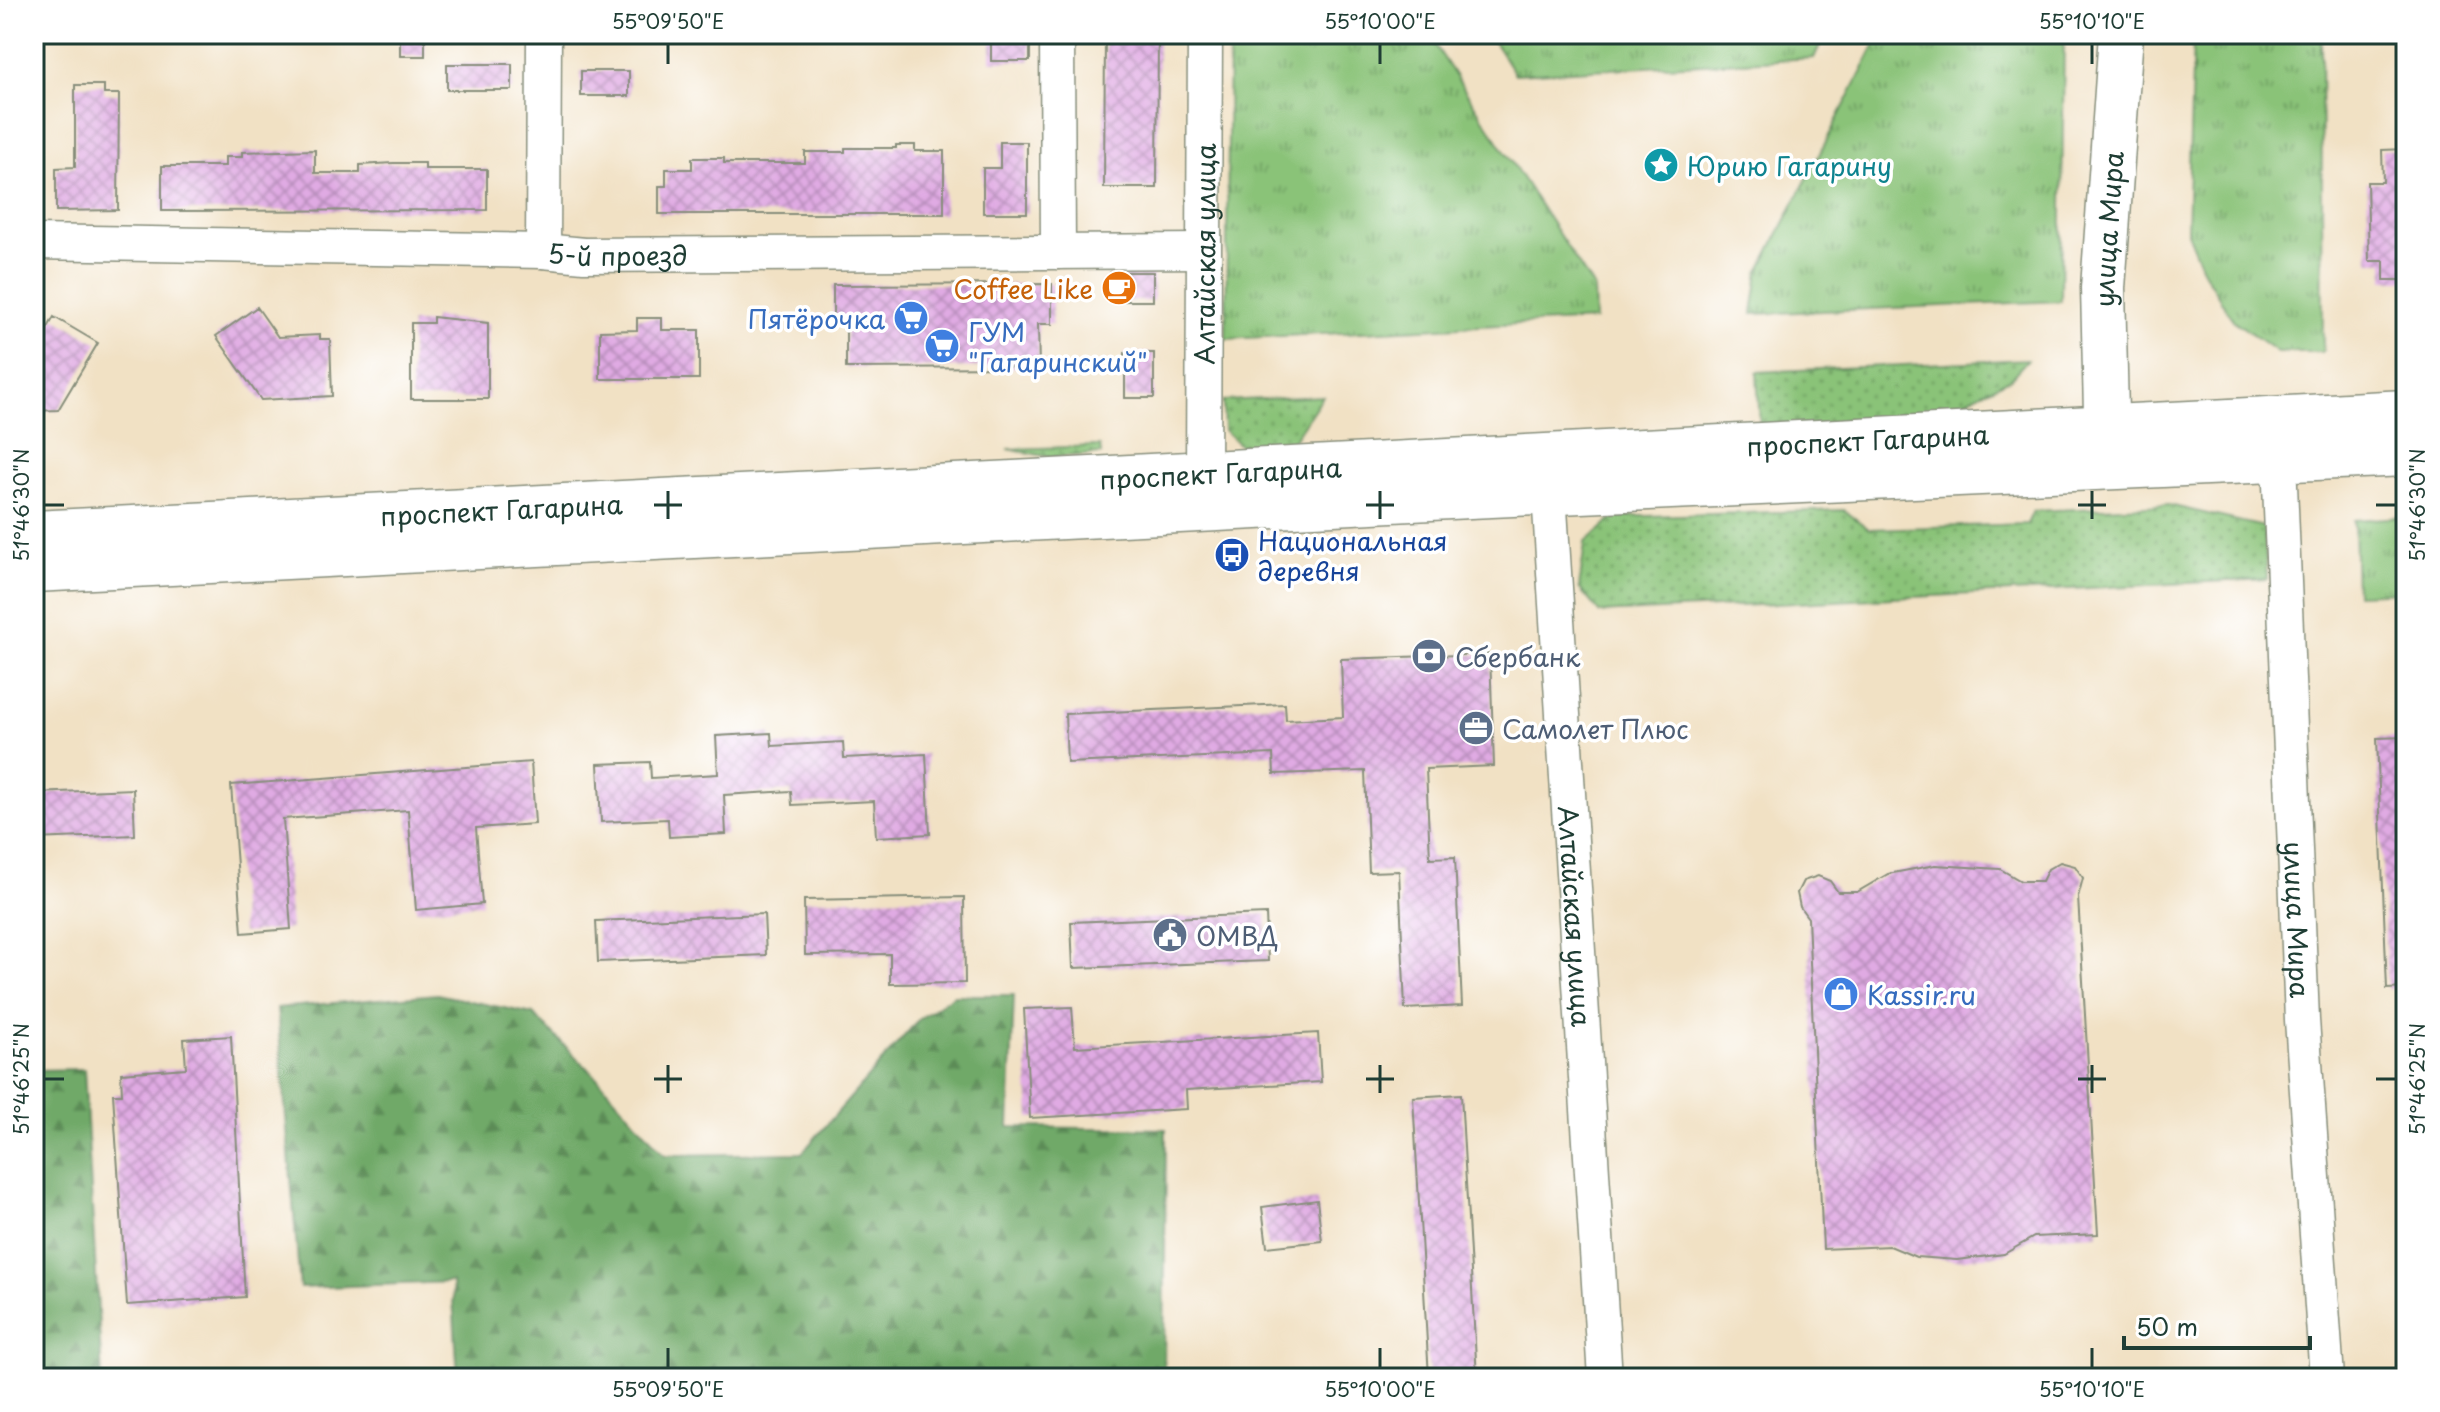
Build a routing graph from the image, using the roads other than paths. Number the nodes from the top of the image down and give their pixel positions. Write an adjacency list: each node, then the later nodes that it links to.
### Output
1 (544, 34): 6 (street)
2 (1057, 34): 8 (street)
3 (1205, 34): 7 (street, Алтайская улица)
4 (2121, 34): 10 (main road, улица Мира)
5 (34, 242): 6 (street, 5-й проезд)
6 (543, 251): 8 (street, 5-й проезд)
7 (1203, 251): 8 (street, 5-й проезд); 14 (street, Алтайская улица)
8 (1058, 252)
9 (2406, 412): 10 (main road, проспект Гагарина)
10 (2107, 447): 12 (main road, проспект Гагарина); 13 (main road, проспект Гагарина)
11 (2406, 454): 12 (main road, проспект Гагарина)
12 (2279, 460): 18 (street, улица Мира)
13 (1548, 474): 14 (main road, проспект Гагарина); 17 (street, Алтайская улица)
14 (1204, 492): 15 (main road, проспект Гагарина); 16 (main road, проспект Гагарина)
15 (34, 533)
16 (34, 570)
17 (1605, 1378)
18 (2327, 1378)

